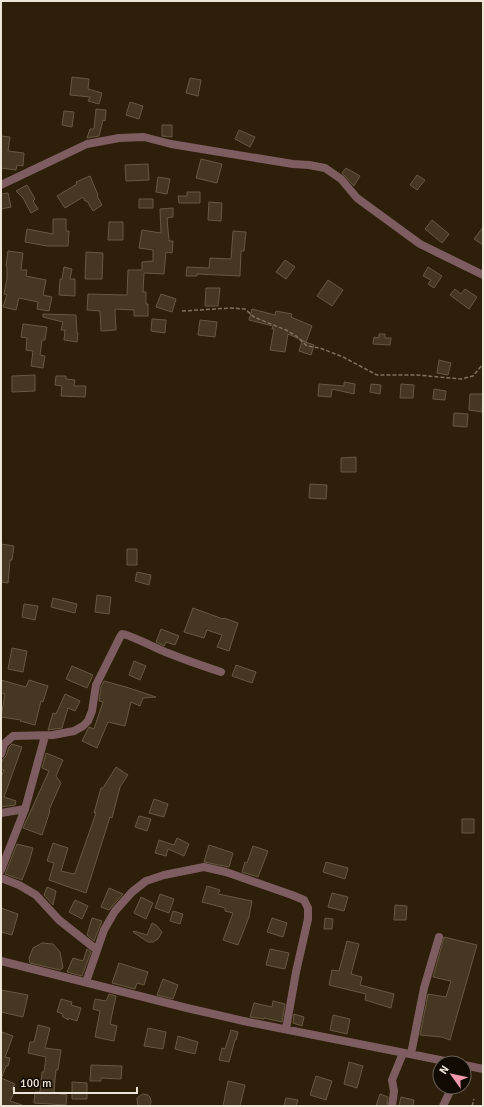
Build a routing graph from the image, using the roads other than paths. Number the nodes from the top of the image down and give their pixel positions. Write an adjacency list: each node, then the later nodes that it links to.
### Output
1 (1, 185): 2 (street)
2 (483, 275)
3 (221, 672): 4 (street)
4 (45, 736): 5 (street); 6 (street)
5 (1, 754)
6 (25, 809): 7 (street); 8 (street)
7 (1, 813)
8 (1, 870)
9 (1, 878): 11 (street)
10 (439, 937): 15 (street)
11 (97, 950): 13 (street); 14 (street)
12 (1, 961): 13 (street)
13 (86, 982): 14 (street)
14 (286, 1029): 15 (street)
15 (407, 1053): 16 (street); 20 (street)
16 (432, 1058)
17 (472, 1067): 18 (street)
18 (483, 1069)
19 (448, 1095): 21 (street)
20 (392, 1106)
21 (443, 1106)

